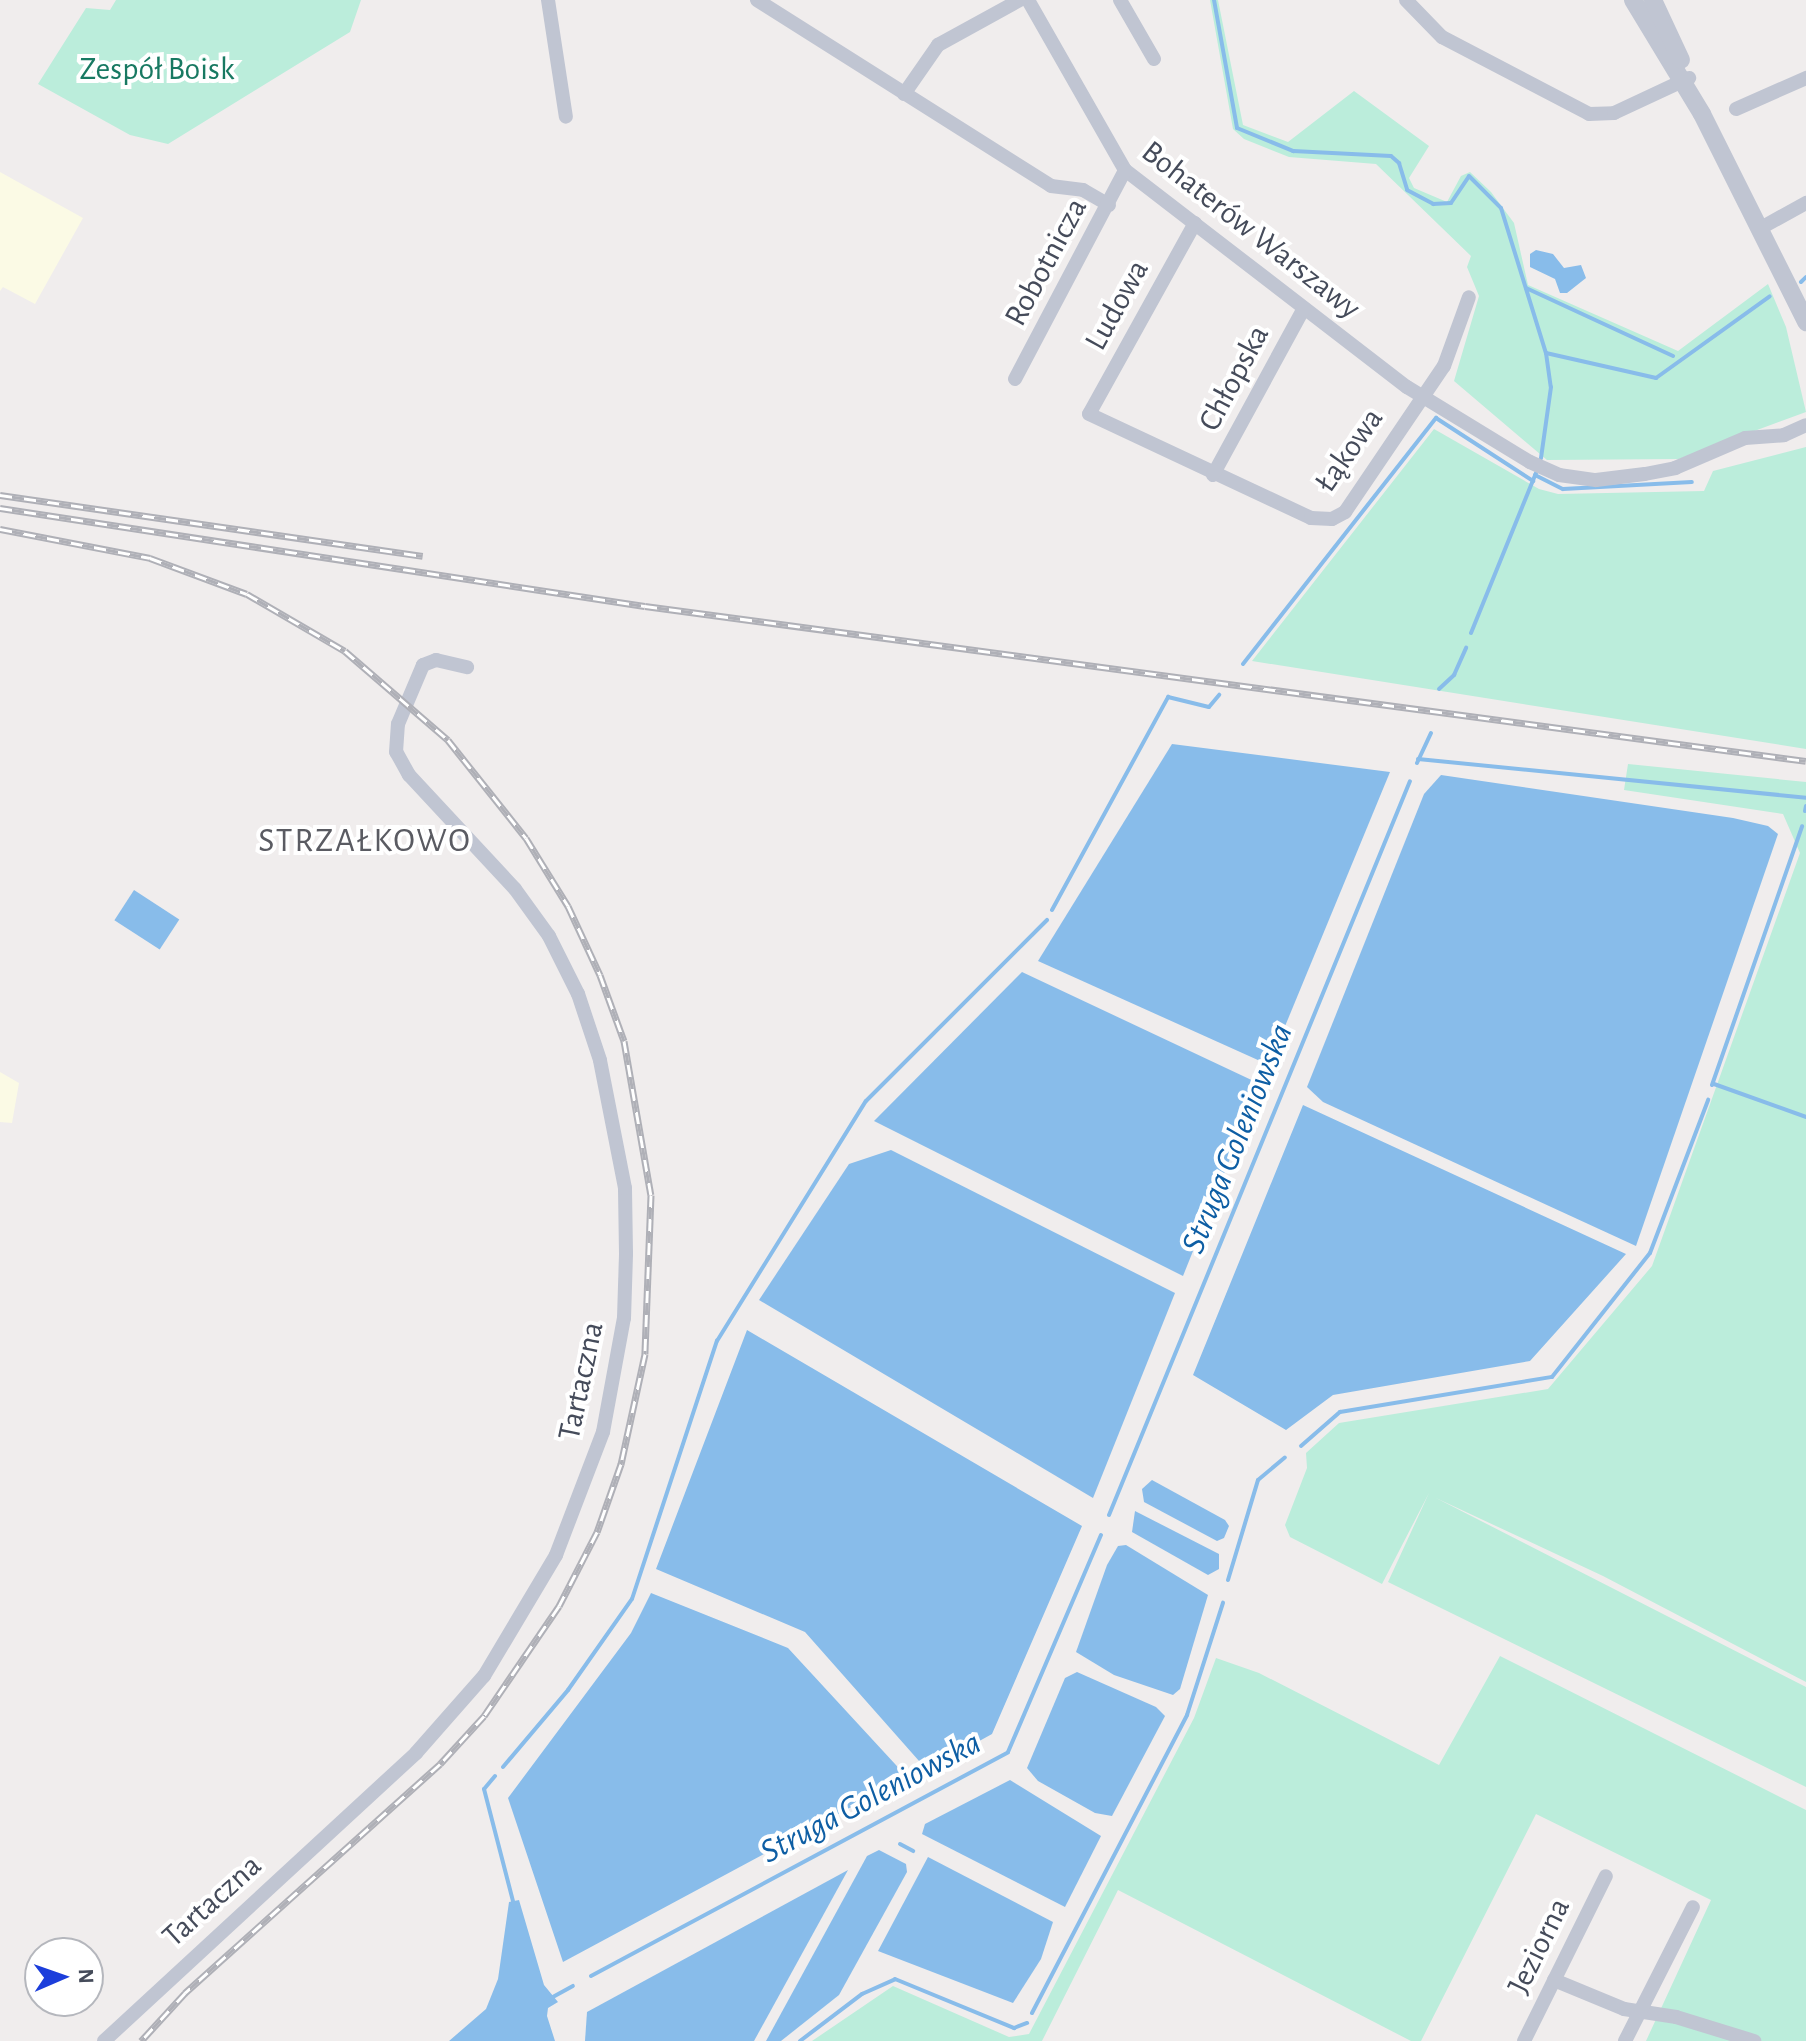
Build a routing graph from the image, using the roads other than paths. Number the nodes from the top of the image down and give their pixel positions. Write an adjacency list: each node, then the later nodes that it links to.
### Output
1 (548, 0): 14 (street)
2 (757, 0): 12 (street)
3 (1020, 0): 12 (street)
4 (1028, 0): 15 (street, Bohaterów Warszawy)
5 (1120, 0): 9 (street)
6 (1406, 0): 11 (street)
7 (1633, 0): 11 (street)
8 (1653, 0): 11 (street)
9 (1154, 59)
10 (1806, 78): 13 (street)
11 (1685, 80): 19 (street)
12 (904, 94): 17 (street)
13 (1736, 109)
14 (566, 117)
15 (1125, 170): 17 (street, Robotnicza); 18 (street, Bohaterów Warszawy)
16 (1806, 203): 19 (street)
17 (1109, 205): 23 (street, Robotnicza)
18 (1195, 223): 21 (street, Bohaterów Warszawy); 25 (street, Ludowa)
19 (1759, 229): 22 (street)
20 (1469, 297): 24 (street, Łąkowa)
21 (1304, 308): 24 (street, Bohaterów Warszawy); 27 (street, Chłopska)
22 (1806, 322)
23 (1015, 379)
24 (1421, 396): 26 (street, Bohaterów Warszawy); 27 (street, Łąkowa)
25 (1089, 414): 27 (street, Łąkowa)
26 (1806, 425)
27 (1213, 475)
28 (467, 667): 33 (street, Tartaczna)
29 (1606, 1876): 31 (street, Jeziorna)
30 (1693, 1907): 32 (street)
31 (1554, 1980): 32 (street); 34 (street, Jeziorna)
32 (1641, 2010): 35 (street); 36 (street)
33 (104, 2041)
34 (1524, 2041)
35 (1625, 2041)
36 (1754, 2041)

